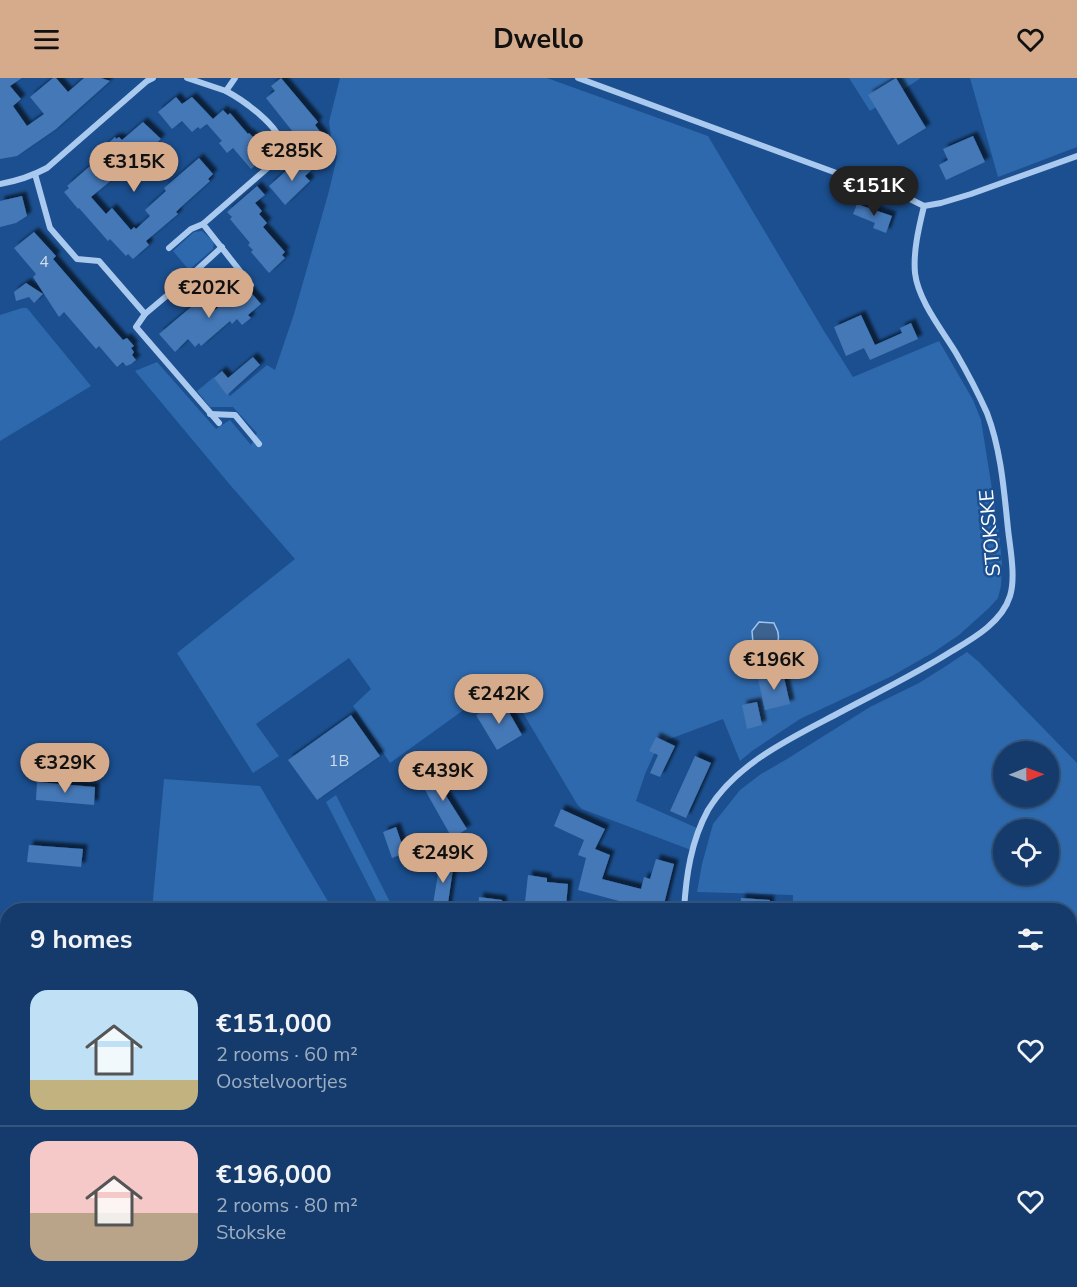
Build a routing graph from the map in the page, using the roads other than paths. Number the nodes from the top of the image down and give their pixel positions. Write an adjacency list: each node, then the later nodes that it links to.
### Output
1 (153, 78): 7 (street)
2 (187, 78): 5 (street)
3 (235, 78): 5 (street)
4 (578, 78): 9 (street)
5 (226, 91): 10 (street)
6 (1077, 156): 9 (street)
7 (35, 174): 8 (street); 14 (street)
8 (0, 184)
9 (924, 206): 18 (street, STOKSKE)
10 (203, 224): 11 (street); 12 (street)
11 (222, 247): 13 (street); 14 (street)
12 (169, 248)
13 (251, 285)
14 (145, 314): 15 (street)
15 (210, 414): 16 (street); 17 (street)
16 (219, 423)
17 (259, 444)
18 (685, 903)

